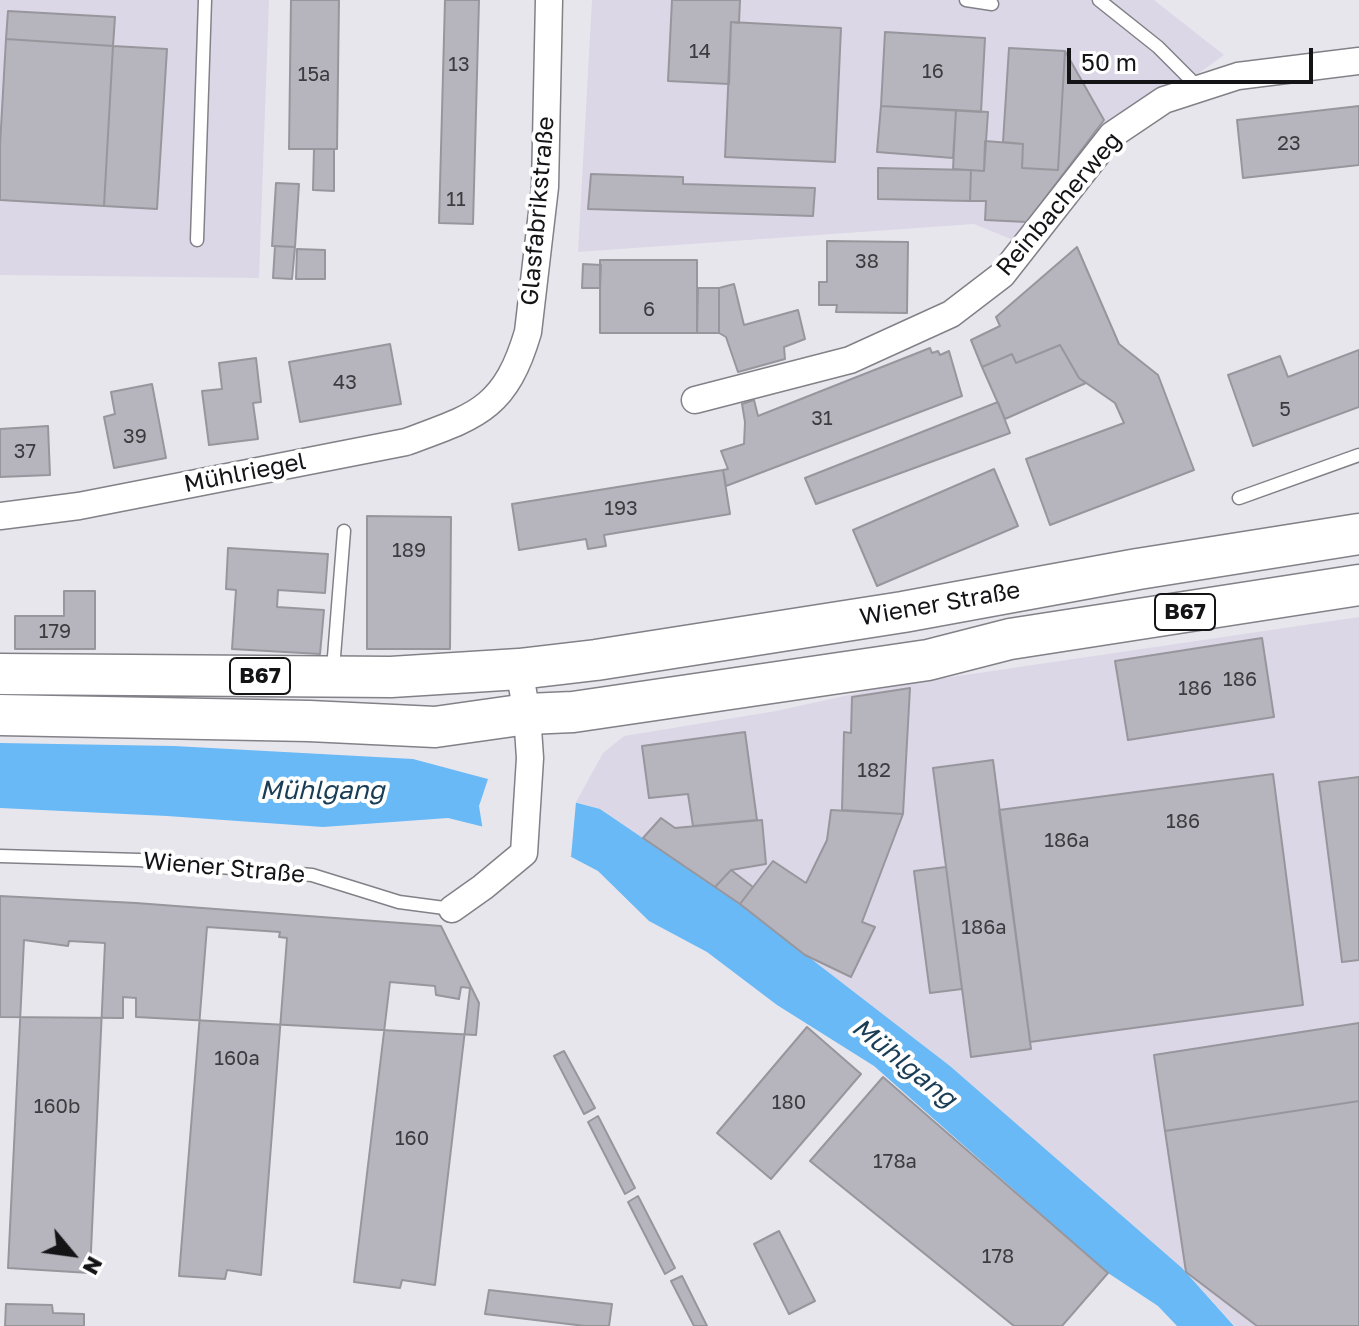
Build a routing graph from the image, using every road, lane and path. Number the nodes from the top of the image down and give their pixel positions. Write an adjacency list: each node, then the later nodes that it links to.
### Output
1 (205, 0): 8 (lane)
2 (549, 0): 10 (street, Glasfabrikstraße)
3 (966, 0): 5 (lane)
4 (1099, 0): 7 (lane)
5 (992, 4)
6 (1359, 61): 7 (street, Reinbacherweg)
7 (1199, 88): 9 (street, Reinbacherweg)
8 (197, 240)
9 (695, 400)
10 (484, 409): 13 (street, Mühlriegel)
11 (1359, 455): 12 (lane)
12 (1239, 498)
13 (0, 516)
14 (344, 531): 19 (lane)
15 (1359, 534): 17 (main road, Wiener Straße / B67)
16 (1359, 585): 20 (main road, Wiener Straße / B67)
17 (519, 669): 19 (main road, Wiener Straße / B67); 20 (street, Wiener Straße)
18 (0, 674): 19 (main road, Wiener Straße / B67)
19 (333, 677)
20 (527, 714): 21 (main road, Wiener Straße / B67); 23 (street, Wiener Straße)
21 (0, 715)
22 (0, 856): 23 (lane, Wiener Straße)
23 (452, 909)

